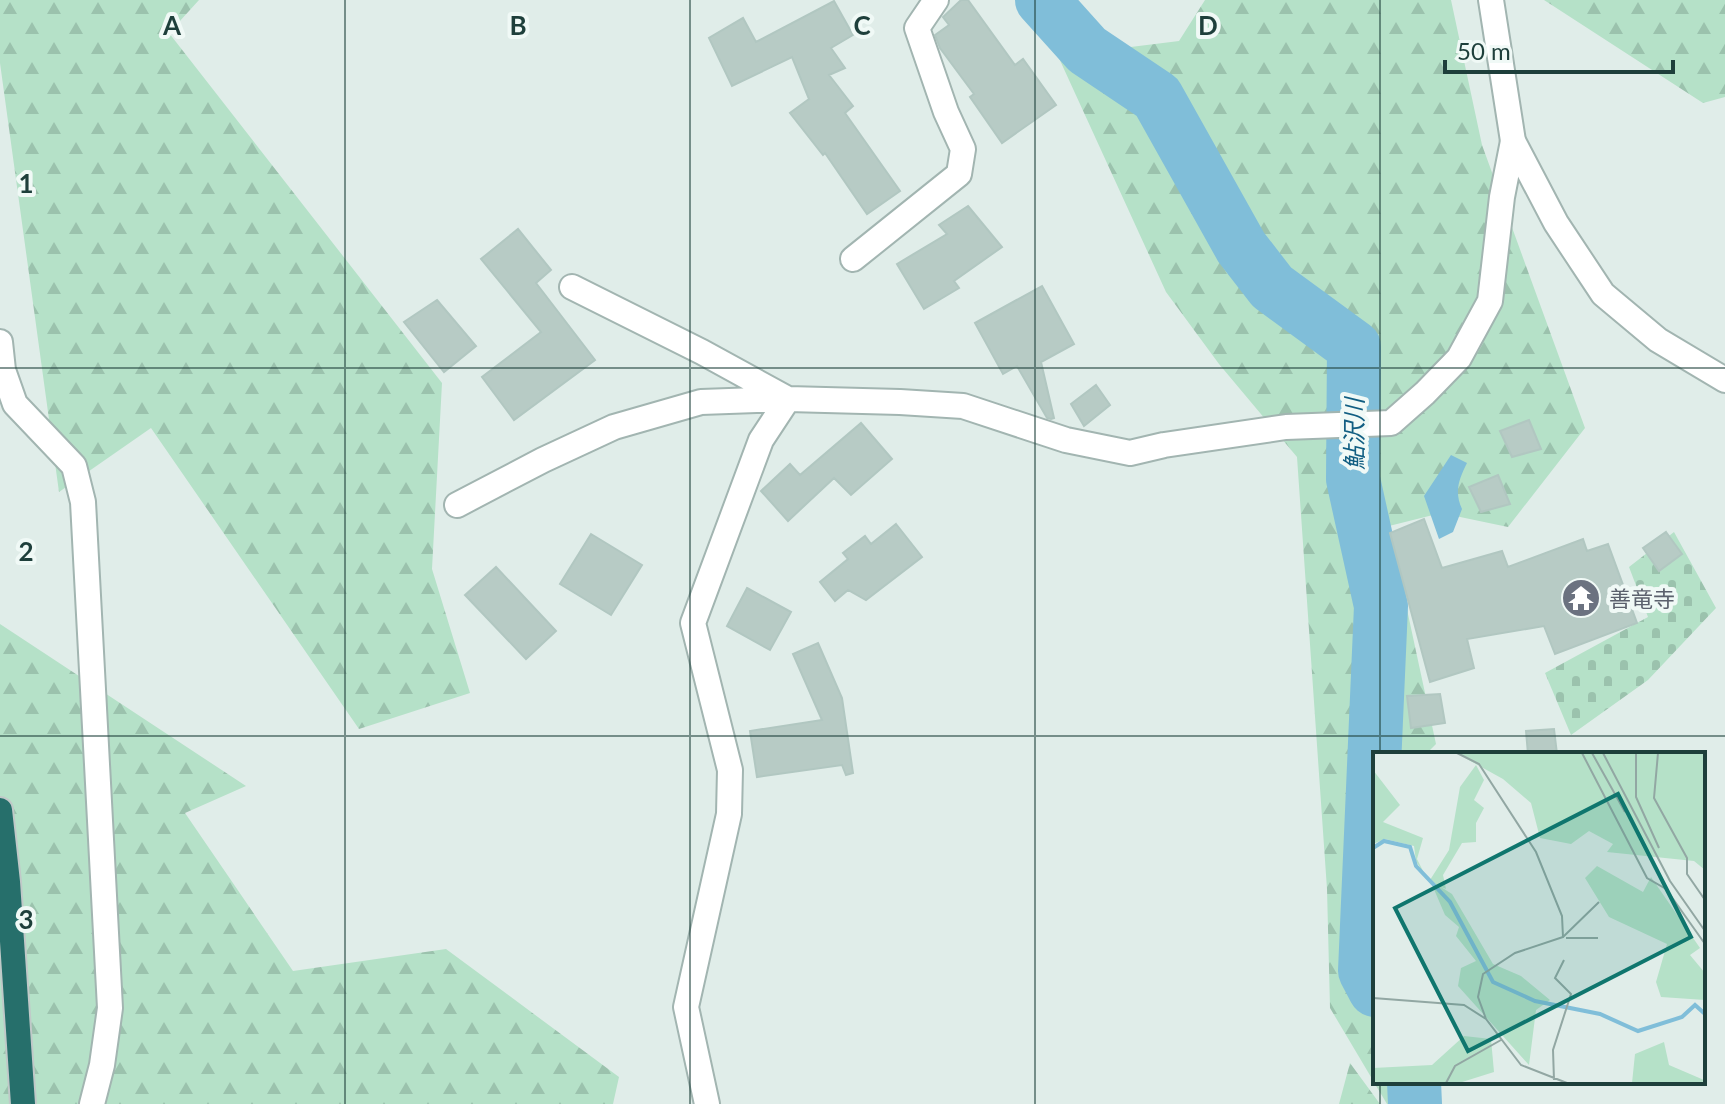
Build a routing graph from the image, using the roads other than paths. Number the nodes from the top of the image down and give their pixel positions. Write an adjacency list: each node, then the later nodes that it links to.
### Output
1 (936, 0): 4 (street)
2 (1491, 0): 3 (street)
3 (1513, 141): 7 (street); 8 (street)
4 (853, 259)
5 (572, 287): 8 (street)
6 (0, 342): 12 (street)
7 (1725, 380)
8 (788, 399): 9 (street); 13 (street)
9 (457, 505)
10 (0, 810): 11 (highway)
11 (23, 1104)
12 (92, 1104)
13 (707, 1104)

